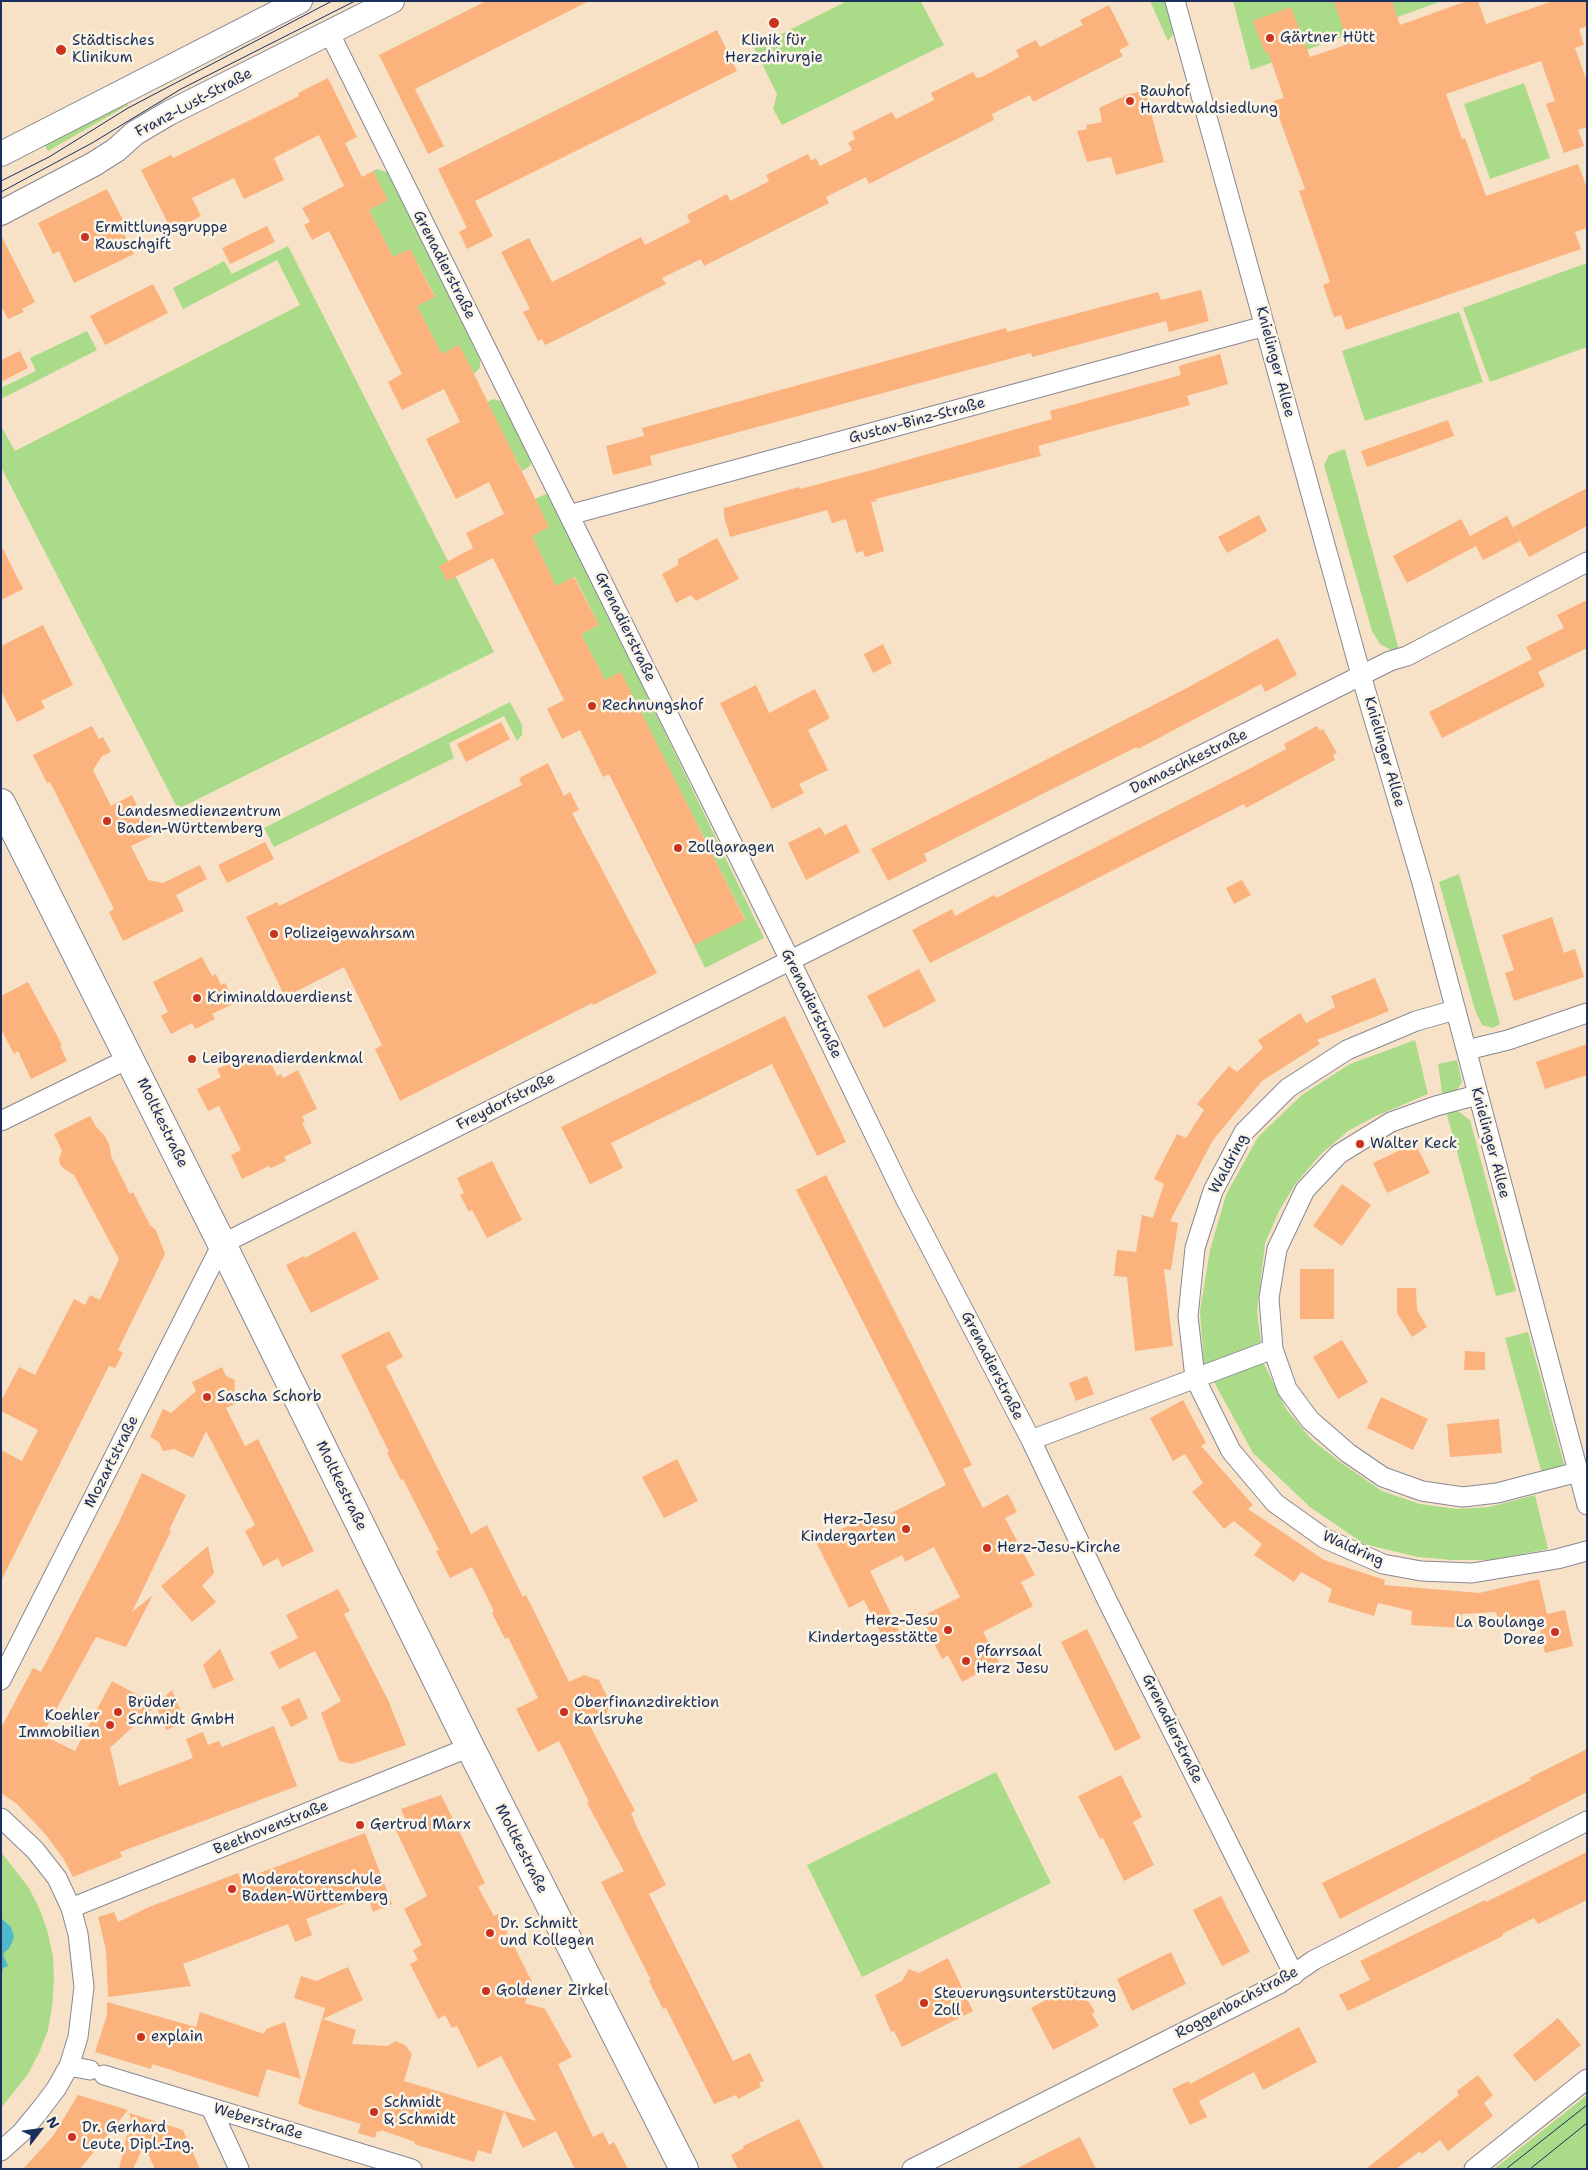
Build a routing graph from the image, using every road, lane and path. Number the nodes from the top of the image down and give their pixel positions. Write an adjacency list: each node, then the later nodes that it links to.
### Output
1 (300, 1): 5 (street)
2 (392, 1): 4 (street, Franz-Lust-Straße)
3 (1174, 1): 7 (street, Knielinger Allee)
4 (329, 32): 6 (street, Franz-Lust-Straße); 8 (street, Grenadierstraße)
5 (1, 154)
6 (1, 213)
7 (1265, 326): 8 (street, Gustav-Binz-Straße); 10 (street, Knielinger Allee)
8 (569, 515): 12 (street, Grenadierstraße)
9 (1587, 562): 10 (street, Damaschkestraße)
10 (1361, 675): 12 (street, Damaschkestraße); 13 (street, Knielinger Allee)
11 (1, 803): 16 (main road, Moltkestraße)
12 (790, 960): 19 (street, Freydorfstraße); 22 (street, Grenadierstraße)
13 (1455, 1010): 15 (street, Knielinger Allee); 21 (street, Waldring)
14 (1587, 1014): 15 (street)
15 (1467, 1050): 17 (street, Knielinger Allee)
16 (130, 1058): 18 (street); 19 (main road, Moltkestraße)
17 (1478, 1095): 20 (street); 23 (street, Knielinger Allee)
18 (1, 1121)
19 (222, 1244): 26 (street, Mozartstraße); 27 (main road, Moltkestraße)
20 (1273, 1348): 21 (street); 23 (street)
21 (1196, 1378): 22 (street); 25 (street, Waldring)
22 (1031, 1440): 31 (street, Grenadierstraße)
23 (1578, 1472): 24 (street, Knielinger Allee)
24 (1586, 1500)
25 (1587, 1551)
26 (1, 1680)
27 (470, 1748): 30 (street, Beethovenstraße); 38 (main road, Moltkestraße)
28 (1, 1818): 30 (street)
29 (1587, 1822): 31 (street, Roggenbachstraße)
30 (71, 1908): 32 (street)
31 (1294, 1975): 39 (street, Roggenbachstraße)
32 (69, 2066): 34 (street, Weberstraße); 35 (street)
33 (1587, 2079): 40 (street)
34 (211, 2108): 36 (street); 37 (street, Weberstraße)
35 (1, 2151)
36 (239, 2169)
37 (412, 2169)
38 (684, 2169)
39 (912, 2169)
40 (1474, 2169)

